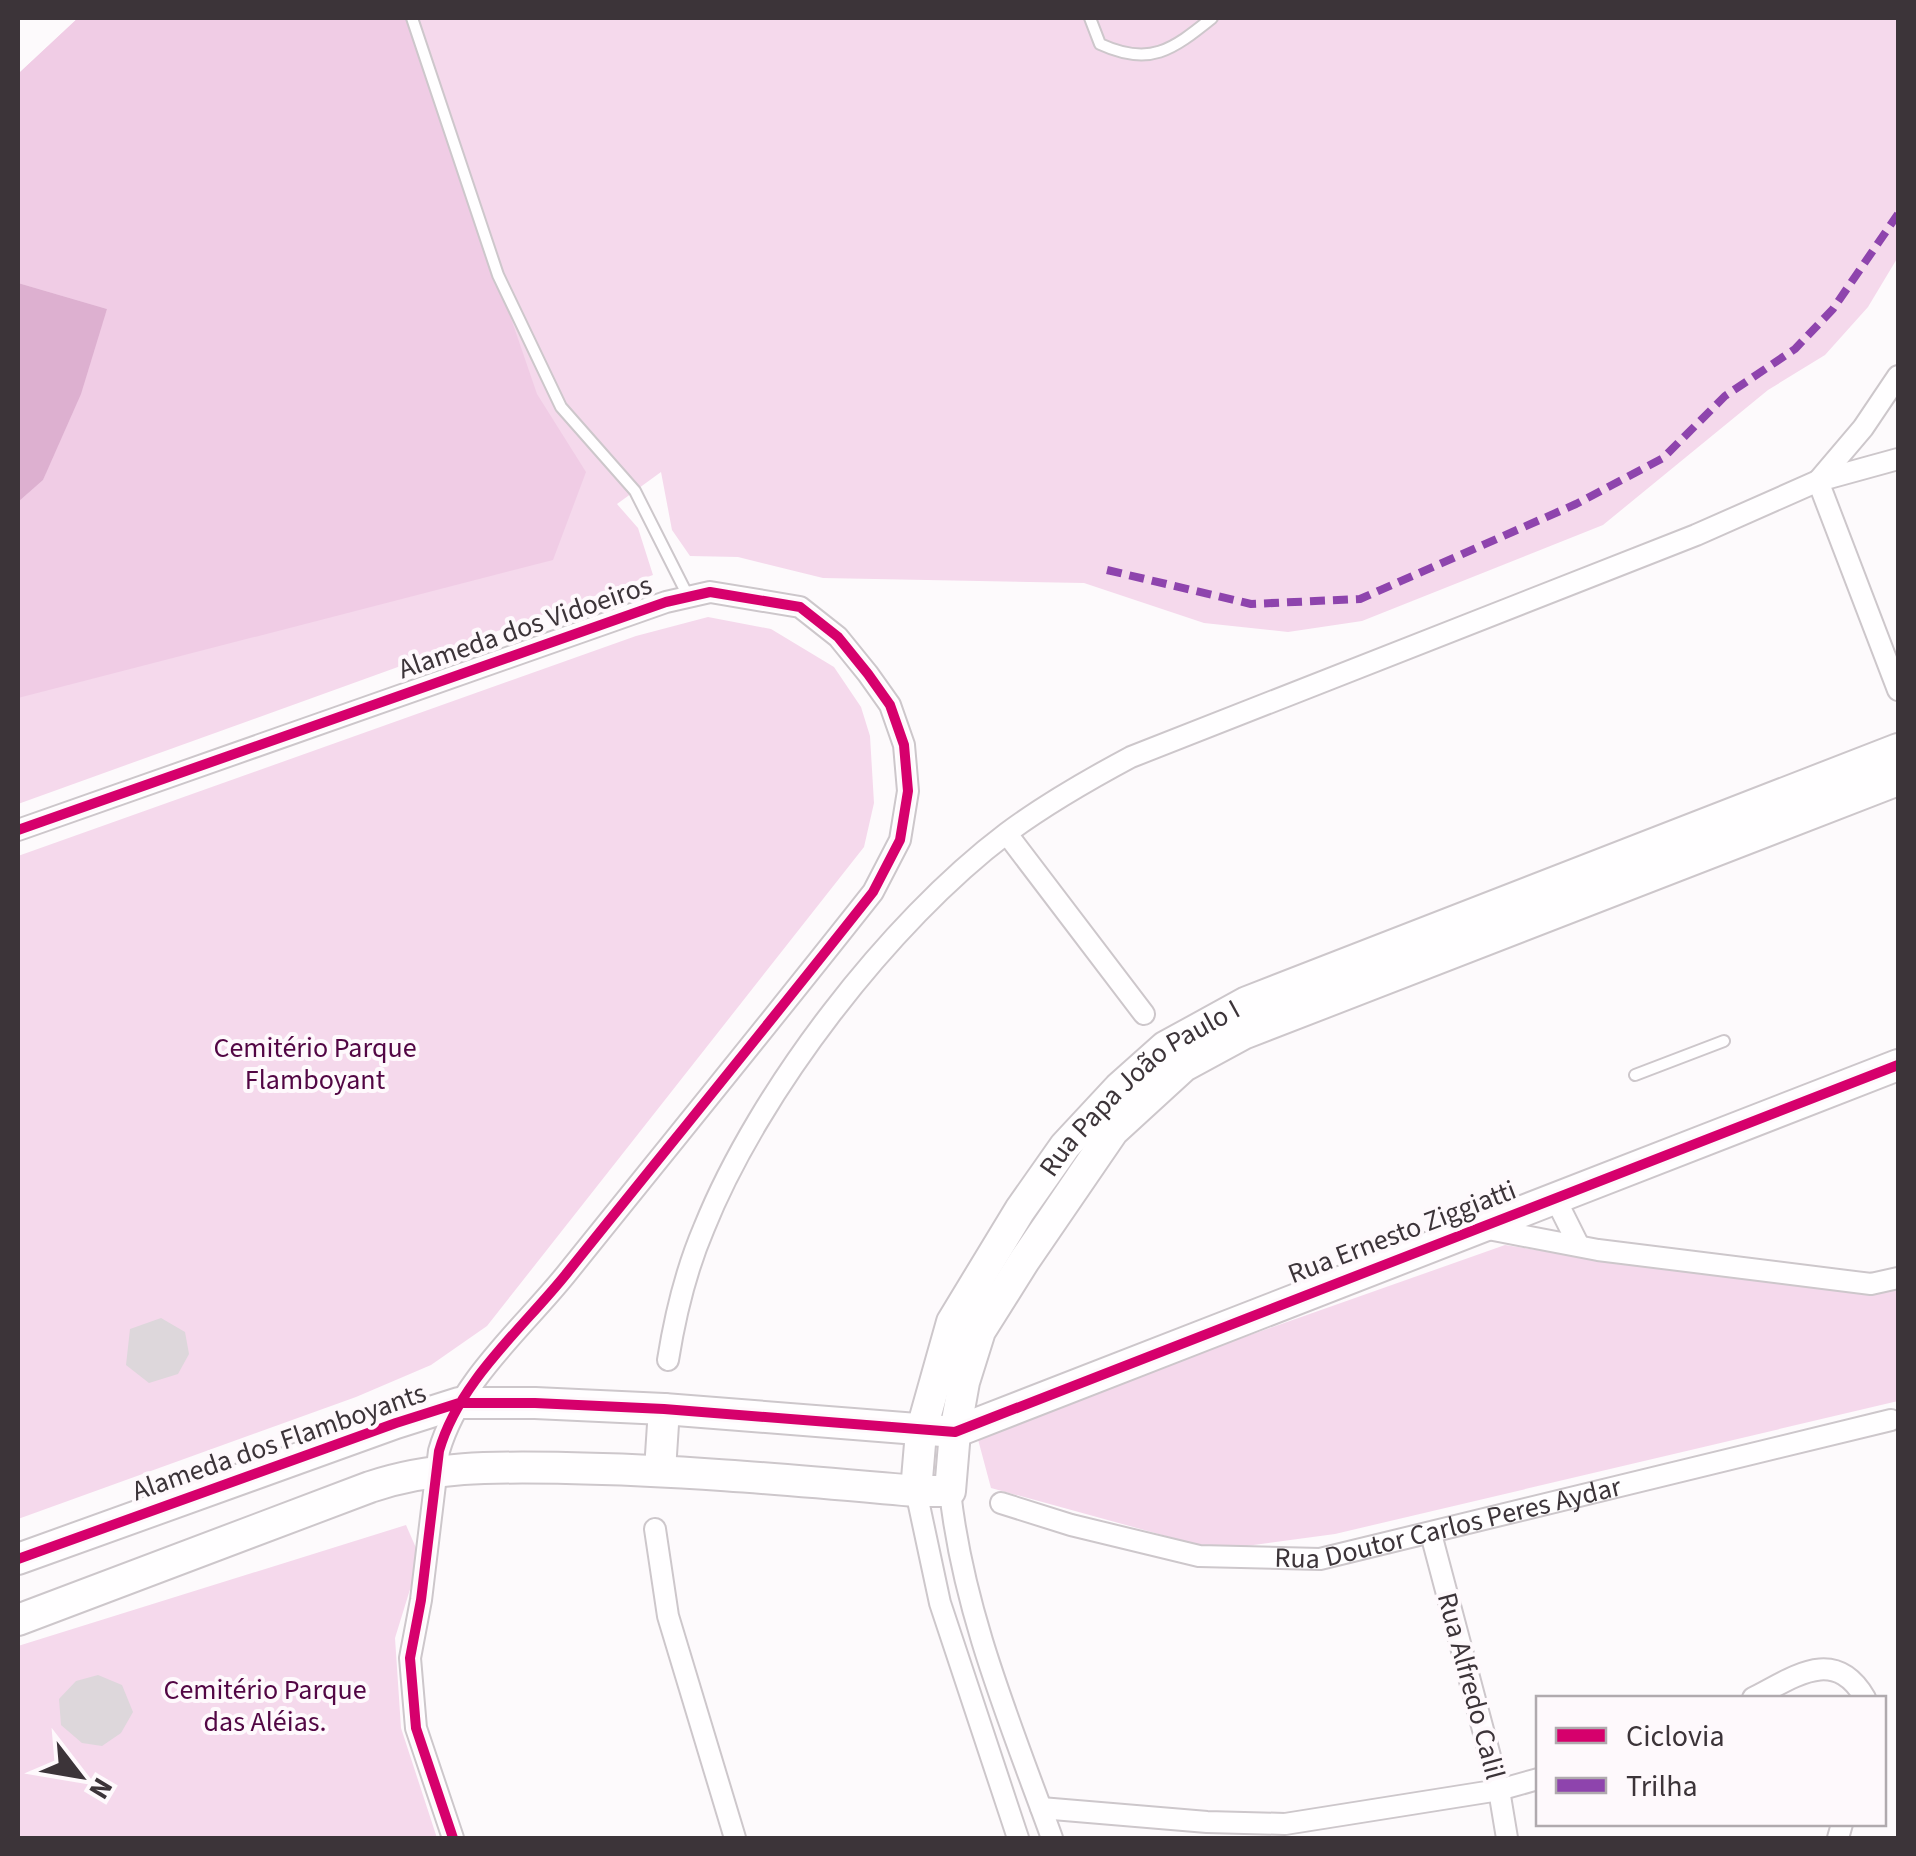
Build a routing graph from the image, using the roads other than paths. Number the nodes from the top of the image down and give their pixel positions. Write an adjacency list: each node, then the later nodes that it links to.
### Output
1 (412, 18): 7 (lane)
2 (1090, 18): 3 (lane)
3 (1212, 18)
4 (1898, 376): 6 (street)
5 (1898, 459): 6 (street)
6 (1818, 481): 8 (street); 12 (street)
7 (688, 596): 11 (street, Alameda dos Vidoeiros); 22 (street, Alameda dos Vidoeiros)
8 (1898, 690)
9 (1898, 750): 25 (street, Rua Papa João Paulo I)
10 (1898, 780): 26 (street, Rua Papa João Paulo I)
11 (18, 830)
12 (1006, 834): 13 (street); 21 (street)
13 (1144, 1014)
14 (1724, 1041): 16 (lane)
15 (1898, 1065): 17 (street, Rua Ernesto Ziggiatti)
16 (1635, 1074)
17 (1554, 1196): 18 (street, Rua Ernesto Ziggiatti); 19 (street)
18 (1476, 1227): 19 (street); 26 (street, Rua Ernesto Ziggiatti)
19 (1578, 1244): 20 (street)
20 (1898, 1278)
21 (668, 1360)
22 (460, 1403): 23 (street, Alameda dos Flamboyants); 27 (street, Alameda dos Vidoeiros); 34 (street, Alameda dos Flamboyants)
23 (664, 1409): 25 (street, Alameda dos Flamboyants); 28 (street)
24 (1890, 1420): 33 (street, Rua Doutor Carlos Peres Aydar)
25 (920, 1432): 26 (street, Rua Ernesto Ziggiatti); 29 (street, Rua Papa João Paulo I)
26 (955, 1432): 30 (street, Rua Papa João Paulo I)
27 (438, 1470): 28 (street); 35 (street); 41 (street, Alameda dos Vidoeiros)
28 (660, 1470): 29 (street)
29 (916, 1491): 30 (street); 43 (street, Rua Papa João Paulo I)
30 (950, 1491): 40 (street, Rua Papa João Paulo I)
31 (1000, 1503): 33 (street, Rua Doutor Carlos Peres Aydar)
32 (655, 1528): 42 (street)
33 (1431, 1534): 39 (street, Rua Alfredo Calil)
34 (18, 1559)
35 (18, 1620)
36 (1757, 1696): 37 (street)
37 (1863, 1696)
38 (1536, 1780): 39 (street)
39 (1499, 1790): 40 (street); 45 (street, Rua Alfredo Calil)
40 (1041, 1808): 44 (street, Rua Papa João Paulo I)
41 (453, 1838)
42 (735, 1838)
43 (1018, 1838)
44 (1052, 1838)
45 (1507, 1838)

